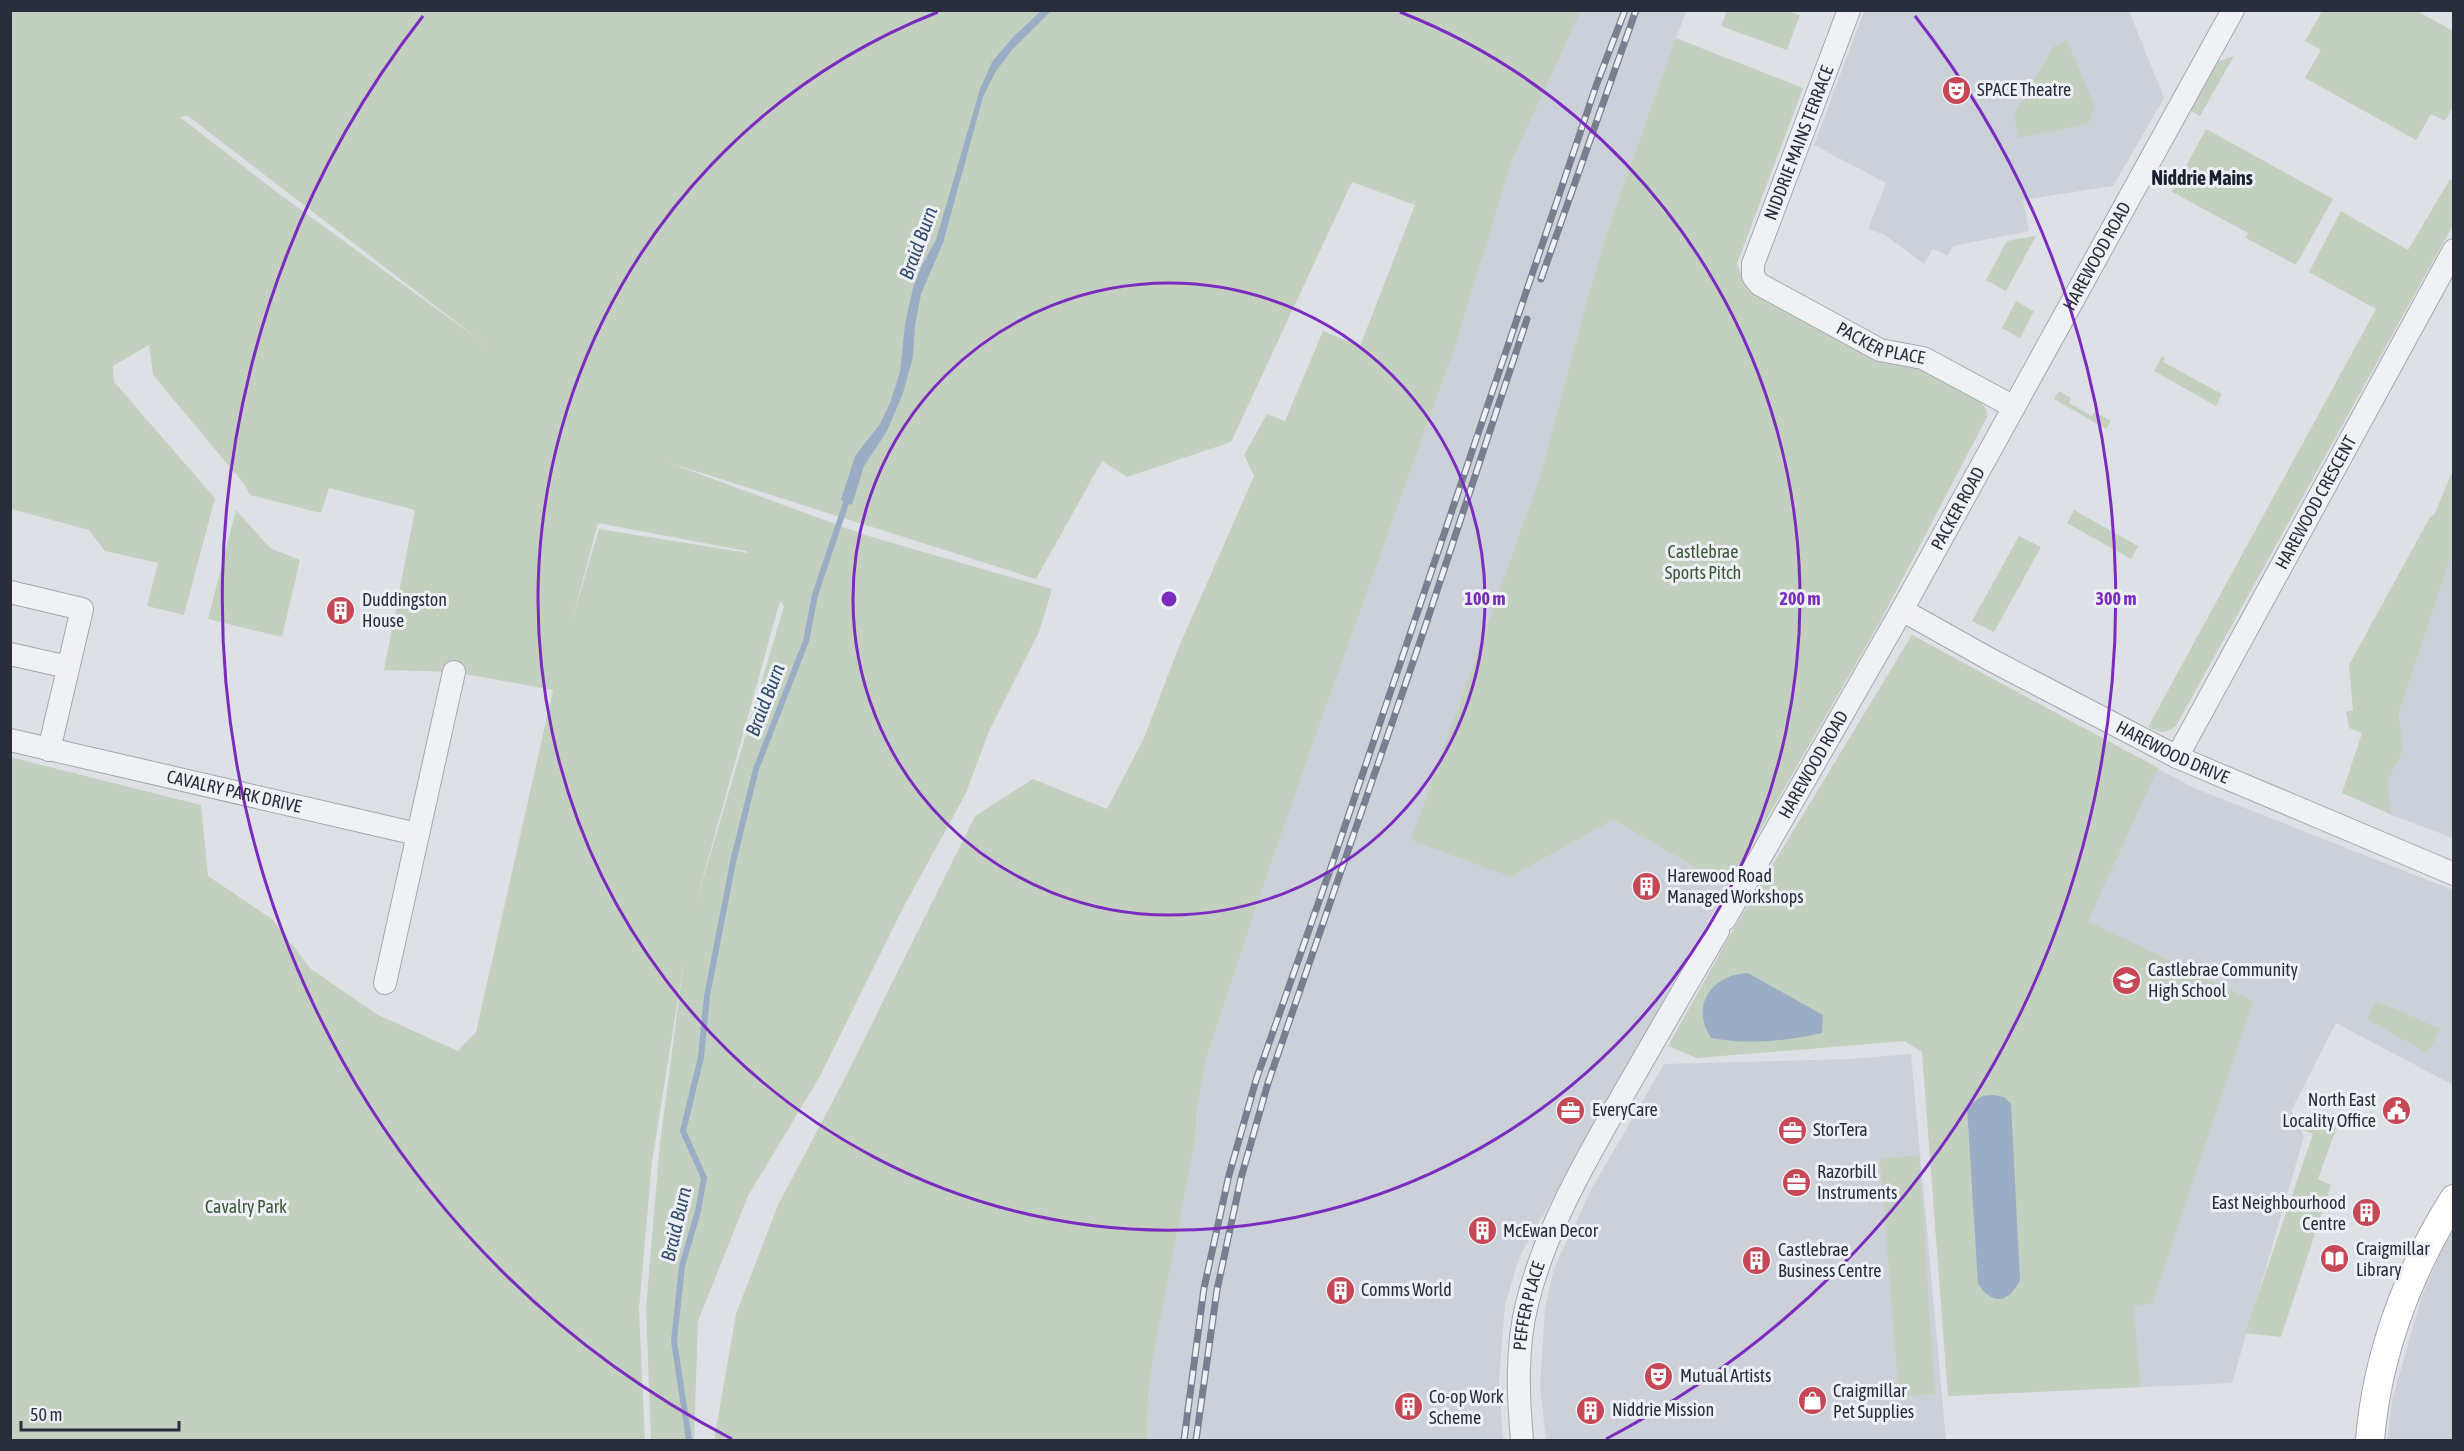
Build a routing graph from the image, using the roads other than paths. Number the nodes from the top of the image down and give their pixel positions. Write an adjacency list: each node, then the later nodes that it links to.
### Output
1 (1849, 10): 4 (street, NIDDRIE MAINS TERRACE)
2 (2234, 10): 5 (street, HAREWOOD ROAD)
3 (2454, 250): 13 (street, HAREWOOD CRESCENT)
4 (1753, 276): 5 (street, PACKER PLACE)
5 (2014, 407): 7 (street, PACKER ROAD)
6 (10, 592): 9 (street)
7 (1902, 610): 13 (street, HAREWOOD DRIVE); 16 (street, HAREWOOD ROAD)
8 (10, 654): 9 (street)
9 (68, 667): 12 (street)
10 (454, 672): 14 (street)
11 (10, 740): 12 (street, CAVALRY PARK DRIVE)
12 (49, 750): 14 (street, CAVALRY PARK DRIVE)
13 (2177, 757): 15 (street, HAREWOOD DRIVE)
14 (417, 834): 17 (street)
15 (2454, 874)
16 (1722, 925): 19 (street, PEFFER PLACE)
17 (385, 983)
18 (2454, 1199): 20 (main road)
19 (1522, 1440)
20 (2370, 1440)

